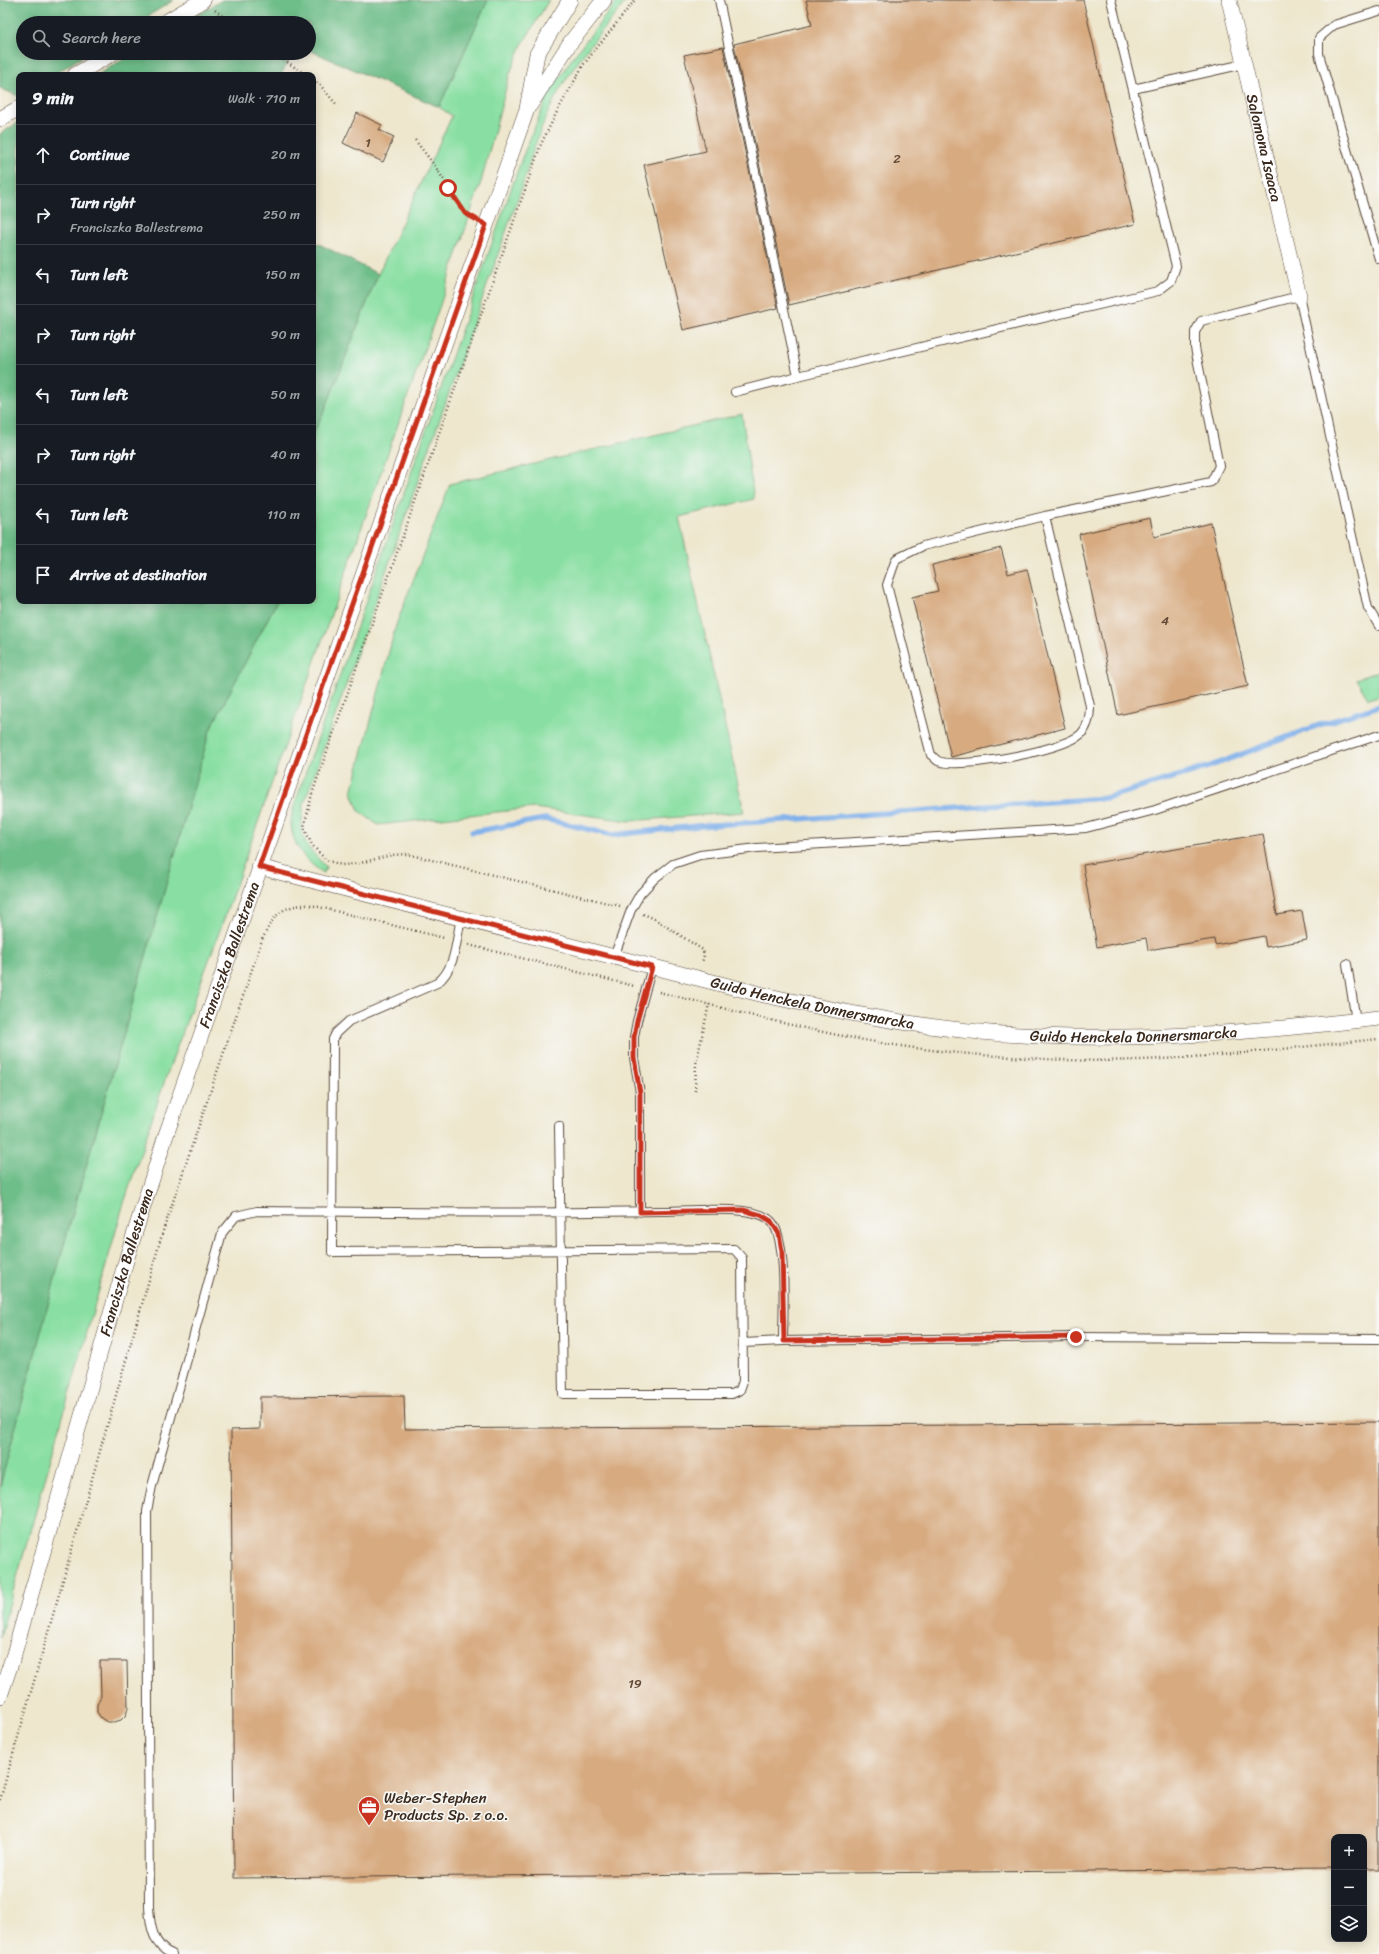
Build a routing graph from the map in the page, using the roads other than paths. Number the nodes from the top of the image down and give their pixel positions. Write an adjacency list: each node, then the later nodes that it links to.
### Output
1 (570, 0): 13 (street, Franciszka Ballestrema)
2 (604, 0): 13 (street, Franciszka Ballestrema)
3 (719, 0): 18 (lane)
4 (1111, 0): 12 (lane)
5 (1229, 0): 10 (street, Salomona Isaaca)
6 (207, 2): 8 (street)
7 (1379, 11): 16 (lane)
8 (178, 16)
9 (101, 60): 11 (street)
10 (1244, 64): 12 (lane); 17 (street, Salomona Isaaca)
11 (80, 72)
12 (1133, 89): 18 (lane)
13 (527, 109): 23 (street, Franciszka Ballestrema)
14 (16, 110): 15 (street)
15 (0, 119)
16 (1379, 259)
17 (1298, 296): 20 (lane); 21 (lane)
18 (798, 376): 19 (lane)
19 (734, 392)
20 (1045, 516): 20 (lane)
21 (1379, 626)
22 (1379, 735): 25 (lane)
23 (259, 867): 24 (street, Guido Henckela Donnersmarcka); 38 (street, Franciszka Ballestrema)
24 (461, 918): 25 (street, Guido Henckela Donnersmarcka); 31 (lane)
25 (614, 957): 27 (street, Guido Henckela Donnersmarcka)
26 (1347, 964): 29 (lane)
27 (652, 967): 29 (street, Guido Henckela Donnersmarcka); 33 (lane)
28 (1379, 1018): 29 (street, Guido Henckela Donnersmarcka)
29 (1356, 1021)
30 (559, 1126): 32 (lane)
31 (332, 1211): 32 (lane); 34 (lane); 39 (lane)
32 (560, 1212): 33 (lane); 34 (lane)
33 (640, 1212): 36 (lane)
34 (561, 1250): 37 (lane); 37 (lane)
35 (1379, 1339): 36 (lane)
36 (784, 1341): 37 (lane)
37 (743, 1343)
38 (0, 1696)
39 (172, 1954)

